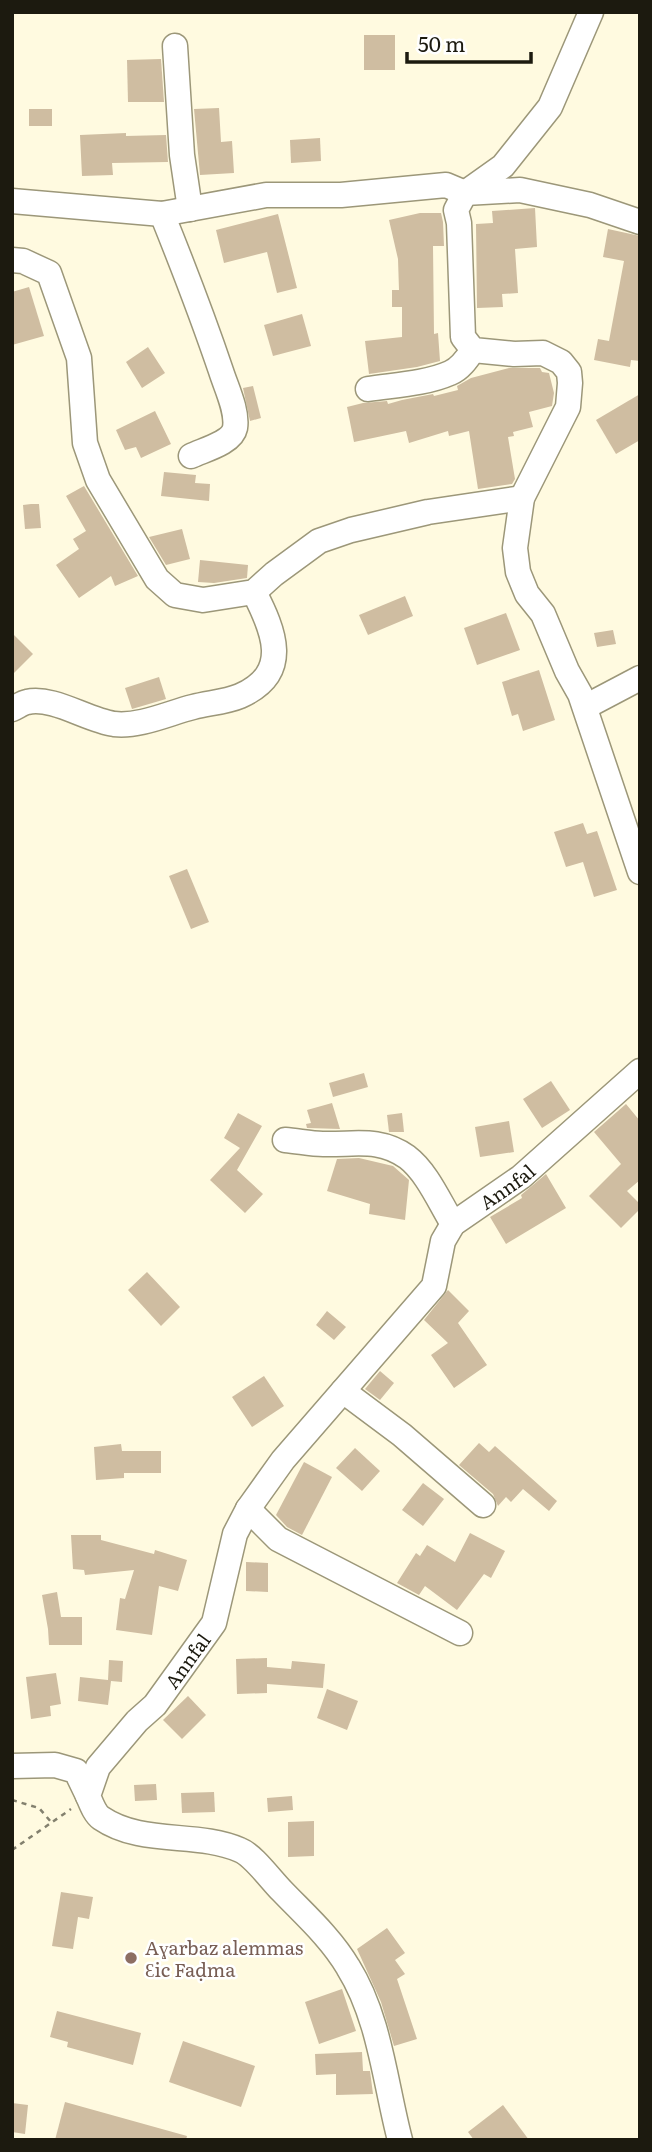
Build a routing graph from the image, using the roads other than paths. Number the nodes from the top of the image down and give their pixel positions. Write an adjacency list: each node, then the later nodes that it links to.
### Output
1 (591, 12): 3 (street)
2 (175, 46): 5 (street)
3 (465, 193): 5 (street); 7 (street); 9 (street)
4 (12, 201): 6 (street)
5 (190, 209): 6 (street)
6 (162, 214): 11 (street)
7 (640, 222)
8 (12, 260): 13 (street)
9 (473, 350): 10 (street); 12 (street)
10 (368, 389)
11 (191, 456)
12 (522, 498): 13 (street); 15 (street)
13 (254, 593): 16 (street)
14 (640, 678): 15 (street)
15 (585, 707): 17 (street)
16 (12, 709)
17 (636, 845): 18 (street)
18 (640, 872)
19 (640, 1071): 21 (street, Annfal)
20 (285, 1140): 21 (street)
21 (453, 1224): 22 (street, Annfal)
22 (343, 1391): 23 (street); 24 (street, Annfal)
23 (483, 1505)
24 (248, 1508): 25 (street); 27 (street, Annfal)
25 (460, 1633)
26 (12, 1766): 27 (street)
27 (88, 1796): 28 (street)
28 (400, 2140)

